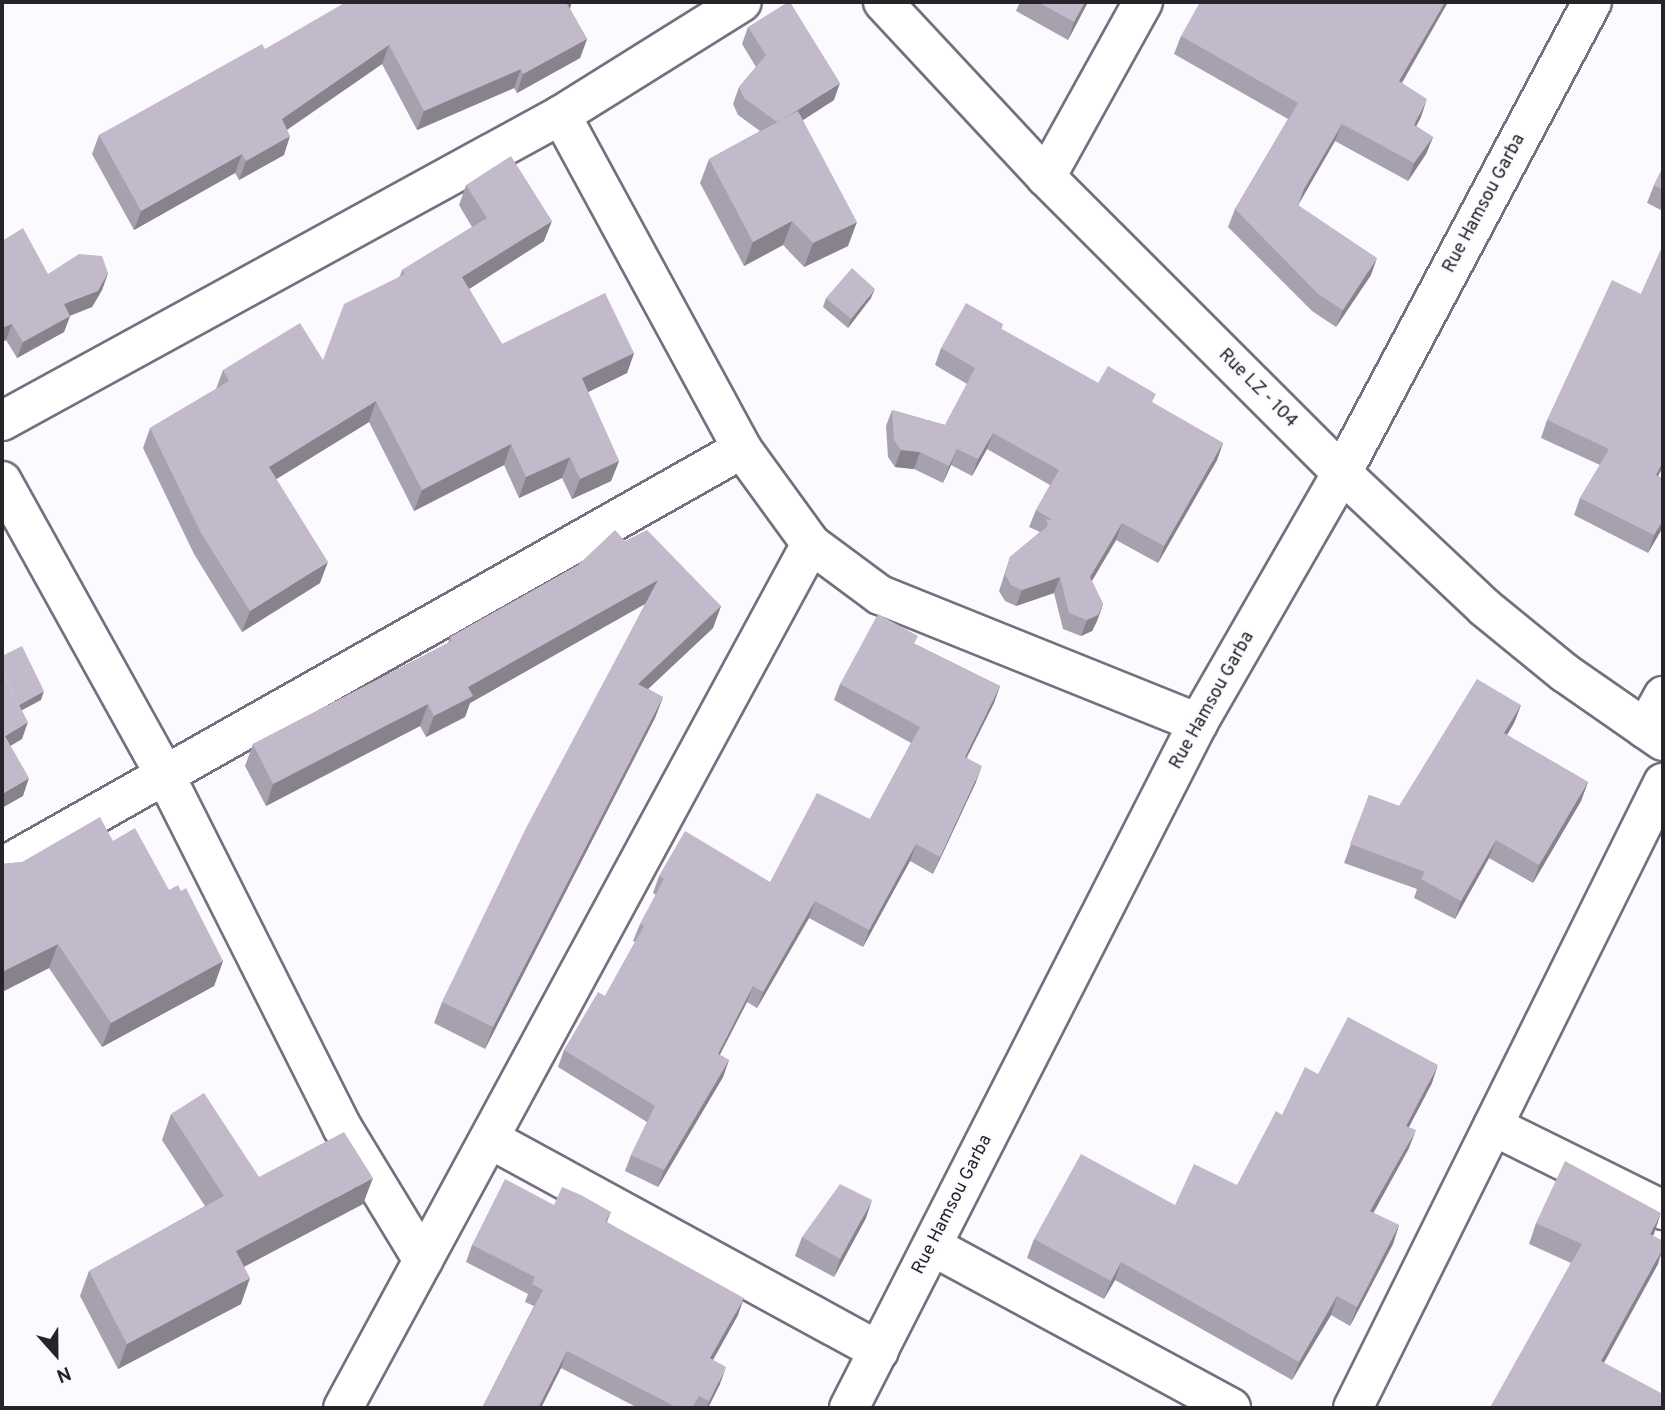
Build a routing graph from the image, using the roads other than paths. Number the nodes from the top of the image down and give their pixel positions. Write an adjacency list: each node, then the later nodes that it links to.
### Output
1 (743, 2): 5 (street)
2 (883, 2): 6 (street, Rue LZ - 104)
3 (1143, 2): 6 (street)
4 (1592, 2): 9 (street, Rue Hamsou Garba)
5 (561, 115): 7 (street); 8 (street)
6 (1046, 177): 9 (street, Rue LZ - 104)
7 (2, 421)
8 (742, 449): 11 (street); 15 (street)
9 (1342, 473): 13 (street, Rue Hamsou Garba); 14 (street, Rue LZ - 104)
10 (2, 481): 15 (street)
11 (811, 544): 13 (street); 19 (street)
12 (1663, 696): 14 (street)
13 (1198, 723): 21 (street, Rue Hamsou Garba)
14 (1654, 735)
15 (164, 775): 17 (street); 22 (street)
16 (1663, 783): 18 (street)
17 (2, 867)
18 (1493, 1126): 20 (street); 27 (street)
19 (490, 1139): 22 (street); 23 (street)
20 (1663, 1210)
21 (932, 1246): 23 (street, Rue Hamsou Garba); 26 (street)
22 (423, 1260): 24 (street)
23 (878, 1351): 25 (street, Rue Hamsou Garba)
24 (343, 1408)
25 (849, 1408)
26 (1231, 1408)
27 (1353, 1408)

